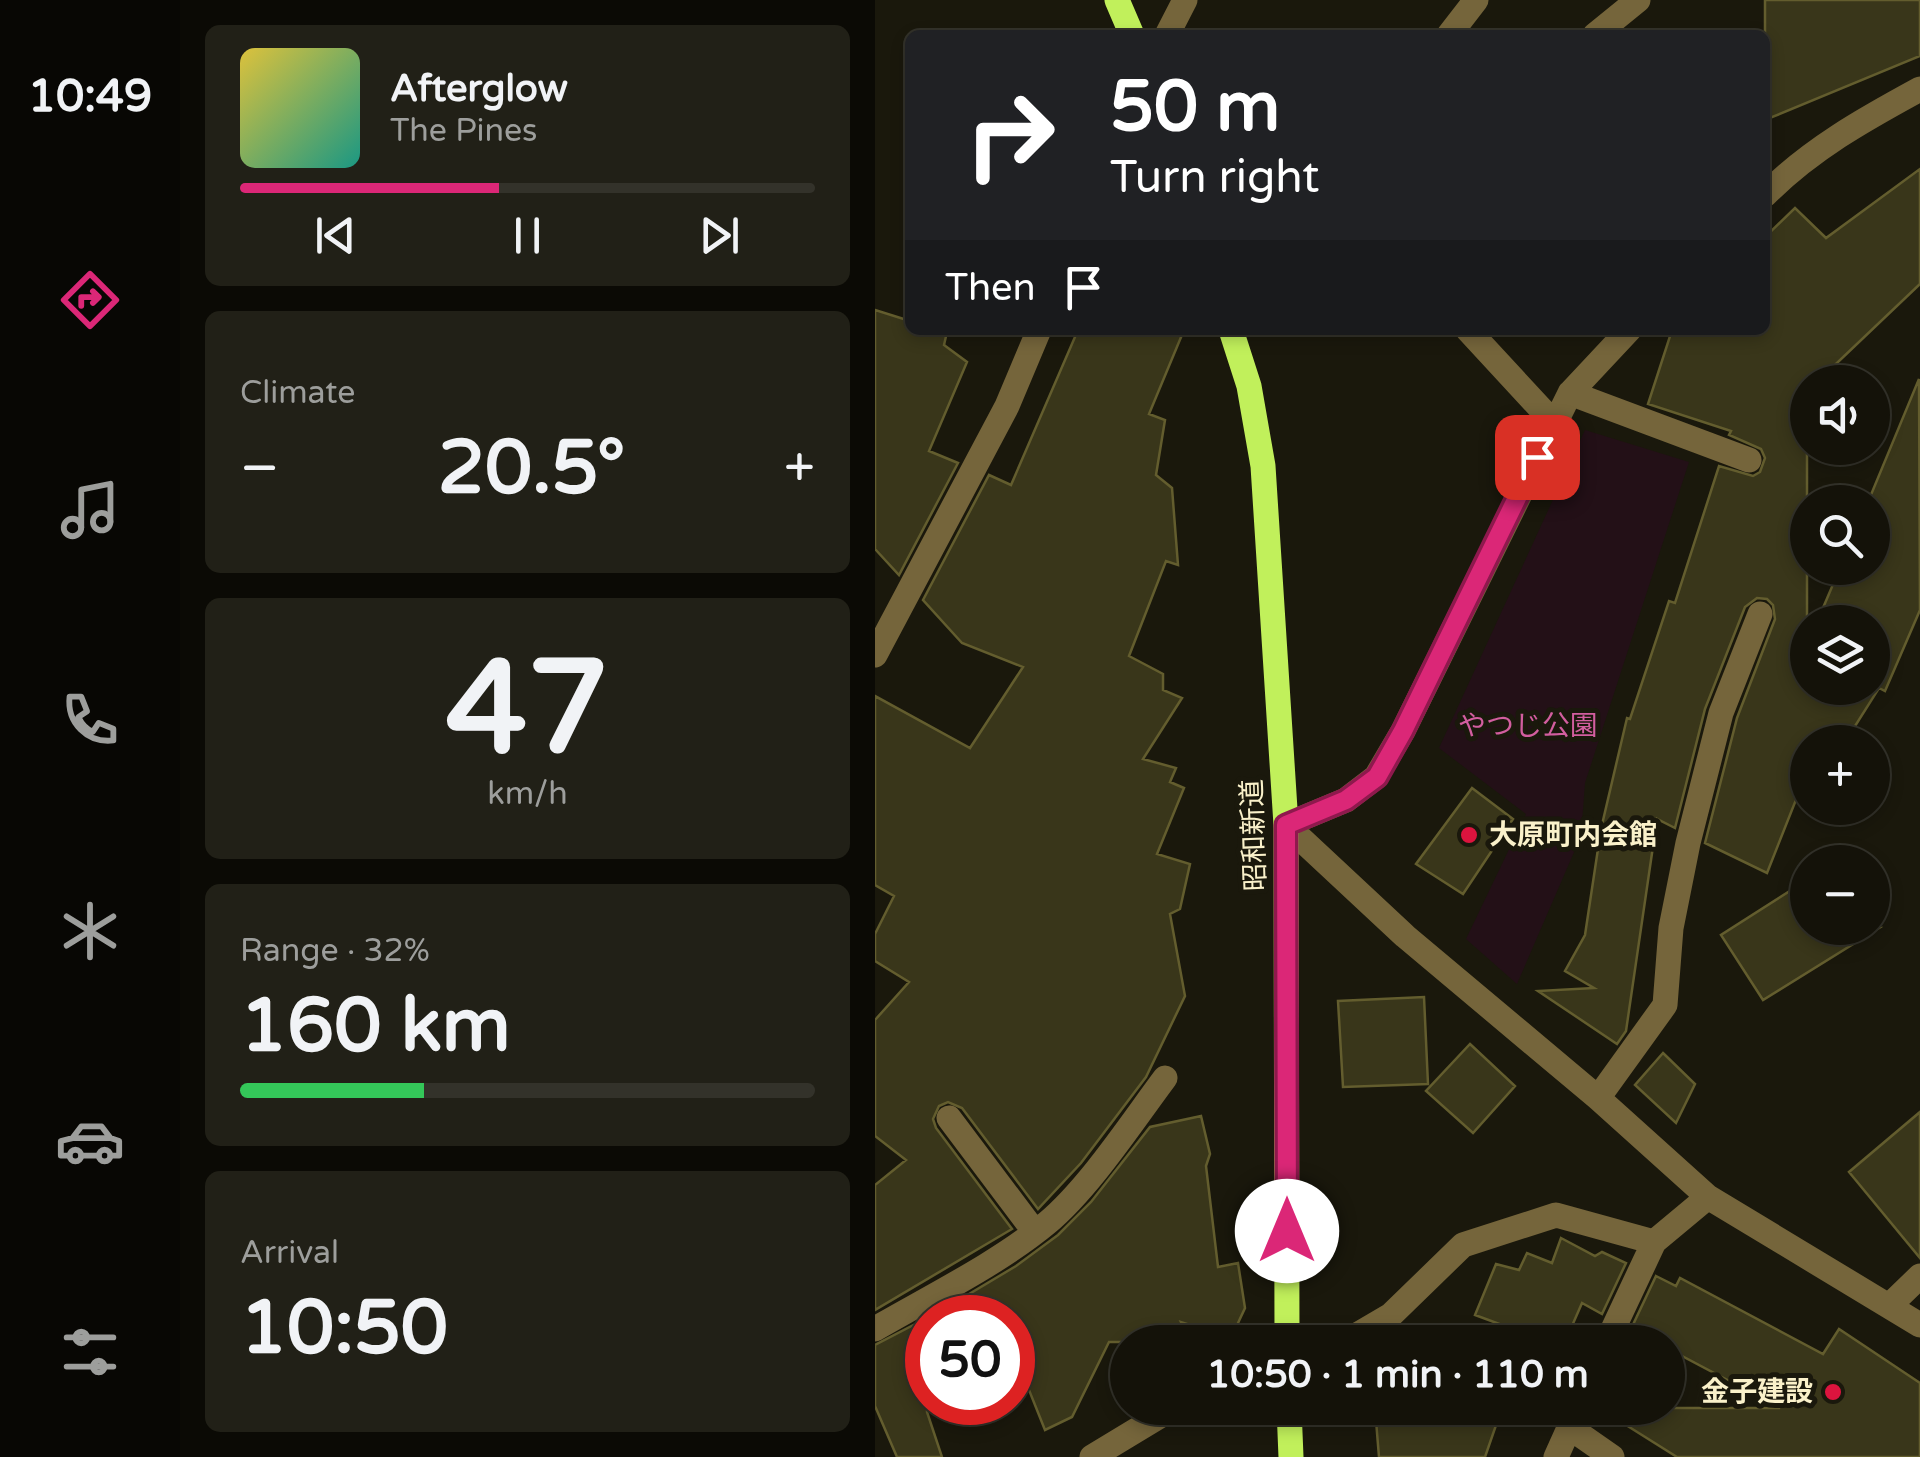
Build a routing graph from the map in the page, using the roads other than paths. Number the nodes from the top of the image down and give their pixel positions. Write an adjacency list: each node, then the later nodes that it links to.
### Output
1 (1117, 0): 5 (main road)
2 (1185, 0): 6 (street)
3 (1476, 0): 7 (street)
4 (1638, 0): 8 (street)
5 (1130, 30)
6 (1170, 30)
7 (1453, 30)
8 (1601, 30)
9 (1920, 89): 10 (street)
10 (1770, 190)
11 (1037, 335): 19 (street)
12 (1233, 335): 20 (main road, 昭和新道)
13 (1473, 335): 16 (street)
14 (1624, 335): 15 (street)
15 (1570, 393): 16 (street); 17 (street)
16 (1554, 423): 20 (street)
17 (1749, 460)
18 (1760, 614): 22 (street)
19 (875, 655)
20 (1286, 825): 22 (street); 29 (main road, 昭和新道)
21 (1165, 1078): 25 (street)
22 (1598, 1098): 24 (street)
23 (949, 1118): 25 (street)
24 (1707, 1197): 26 (street); 28 (street)
25 (1034, 1231): 33 (street)
26 (1653, 1242): 30 (street); 31 (street)
27 (1920, 1276): 28 (street)
28 (1889, 1306): 32 (street)
29 (1287, 1325)
30 (1374, 1325)
31 (1615, 1325)
32 (1920, 1326)
33 (875, 1329)
34 (1145, 1425): 38 (street)
35 (1290, 1425): 39 (main road)
36 (1570, 1425): 40 (street)
37 (1580, 1425): 41 (street)
38 (1092, 1457)
39 (1291, 1457)
40 (1556, 1457)
41 (1612, 1457)

